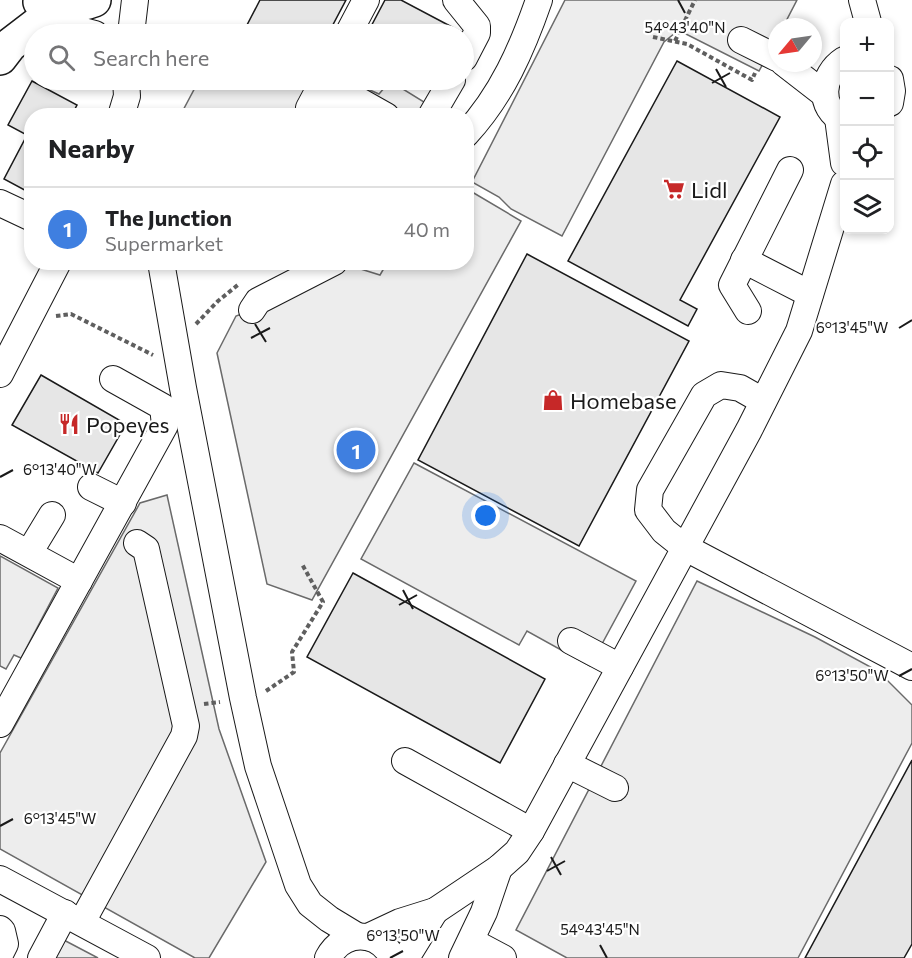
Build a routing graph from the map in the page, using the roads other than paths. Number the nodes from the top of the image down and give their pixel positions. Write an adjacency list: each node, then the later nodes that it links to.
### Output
1 (135, 0): 13 (street)
2 (366, 0): 14 (street)
3 (436, 0): 6 (street)
4 (538, 0): 34 (street)
5 (862, 0): 8 (street); 9 (street)
6 (461, 6): 16 (street)
7 (58, 7): 10 (highway); 11 (street); 12 (street)
8 (856, 18)
9 (867, 18)
10 (37, 24)
11 (69, 24)
12 (100, 24)
13 (131, 24)
14 (353, 24)
15 (24, 34): 19 (highway)
16 (474, 39)
17 (741, 40): 18 (street)
18 (768, 54)
19 (0, 58)
20 (836, 61): 26 (street)
21 (795, 72): 26 (street)
22 (894, 78): 23 (street)
23 (912, 85)
24 (323, 90): 29 (street)
25 (446, 90): 32 (street)
26 (824, 94): 33 (street)
27 (912, 105): 28 (street)
28 (894, 107)
29 (321, 108)
30 (326, 108): 31 (street)
31 (372, 108)
32 (436, 108)
33 (840, 119)
34 (474, 126)
35 (789, 170): 39 (street)
36 (840, 197): 43 (street)
37 (0, 203): 38 (street)
38 (24, 214)
39 (744, 260): 43 (street); 45 (street)
40 (54, 270): 46 (street)
41 (162, 270): 70 (street)
42 (318, 270): 44 (street)
43 (810, 294): 48 (street)
44 (252, 310)
45 (748, 311)
46 (2, 365)
47 (113, 379): 50 (street)
48 (763, 401): 54 (street); 54 (street)
49 (91, 487): 50 (street)
50 (123, 503): 56 (street)
51 (52, 514): 55 (street)
52 (0, 538): 55 (street)
53 (137, 543): 68 (street)
54 (684, 547): 58 (street); 59 (street)
55 (28, 553): 56 (street)
56 (80, 581): 60 (street)
57 (571, 641): 58 (street)
58 (620, 667): 62 (street)
59 (912, 667)
60 (4, 708)
61 (405, 761): 64 (street)
62 (567, 764): 63 (street); 64 (street)
63 (615, 788)
64 (531, 831): 65 (street)
65 (499, 867): 67 (street); 71 (street)
66 (0, 879): 68 (street)
67 (435, 911): 70 (street); 77 (street)
68 (74, 918): 73 (street); 74 (street)
69 (0, 929): 72 (street)
70 (362, 937): 75 (street); 76 (street)
71 (467, 950): 78 (street)
72 (0, 954)
73 (41, 958)
74 (147, 958)
75 (327, 958)
76 (393, 958)
77 (406, 958)
78 (503, 958)

